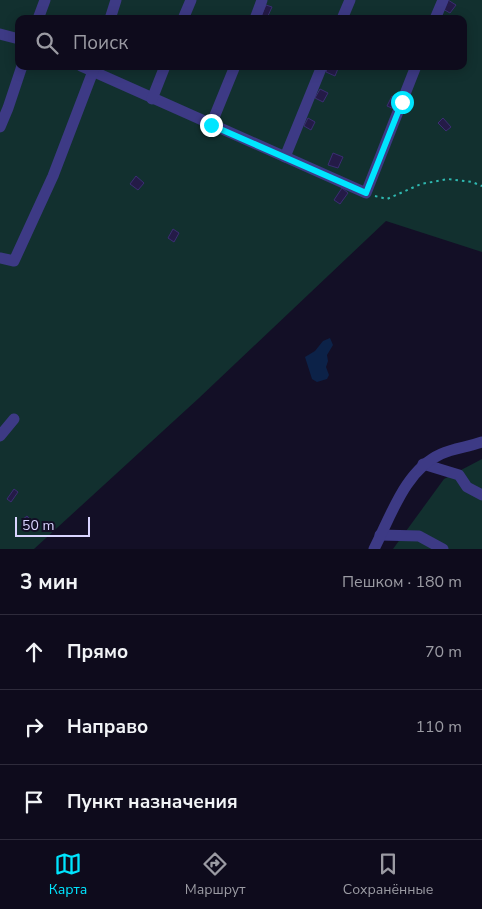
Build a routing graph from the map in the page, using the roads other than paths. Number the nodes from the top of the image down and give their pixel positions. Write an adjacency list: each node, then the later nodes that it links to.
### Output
1 (45, 0): 7 (street)
2 (116, 0): 8 (street)
3 (190, 0): 9 (street)
4 (262, 0): 10 (street)
5 (350, 0): 11 (street)
6 (443, 0): 12 (street)
7 (39, 15)
8 (111, 15)
9 (184, 15)
10 (256, 15)
11 (344, 15)
12 (437, 15)
13 (0, 34): 14 (street)
14 (15, 39)
15 (21, 70): 24 (street)
16 (94, 70): 26 (street)
17 (96, 70): 22 (street)
18 (163, 70): 22 (street)
19 (234, 70): 23 (street)
20 (320, 70): 25 (street)
21 (414, 70): 25 (street)
22 (152, 99): 23 (street)
23 (211, 125): 25 (street)
24 (0, 127)
25 (285, 158)
26 (0, 258)
27 (14, 419): 28 (street)
28 (0, 436)
29 (482, 442): 30 (street)
30 (423, 464): 31 (street); 32 (street)
31 (482, 495)
32 (380, 536): 33 (street); 34 (street)
33 (374, 549)
34 (443, 549)

